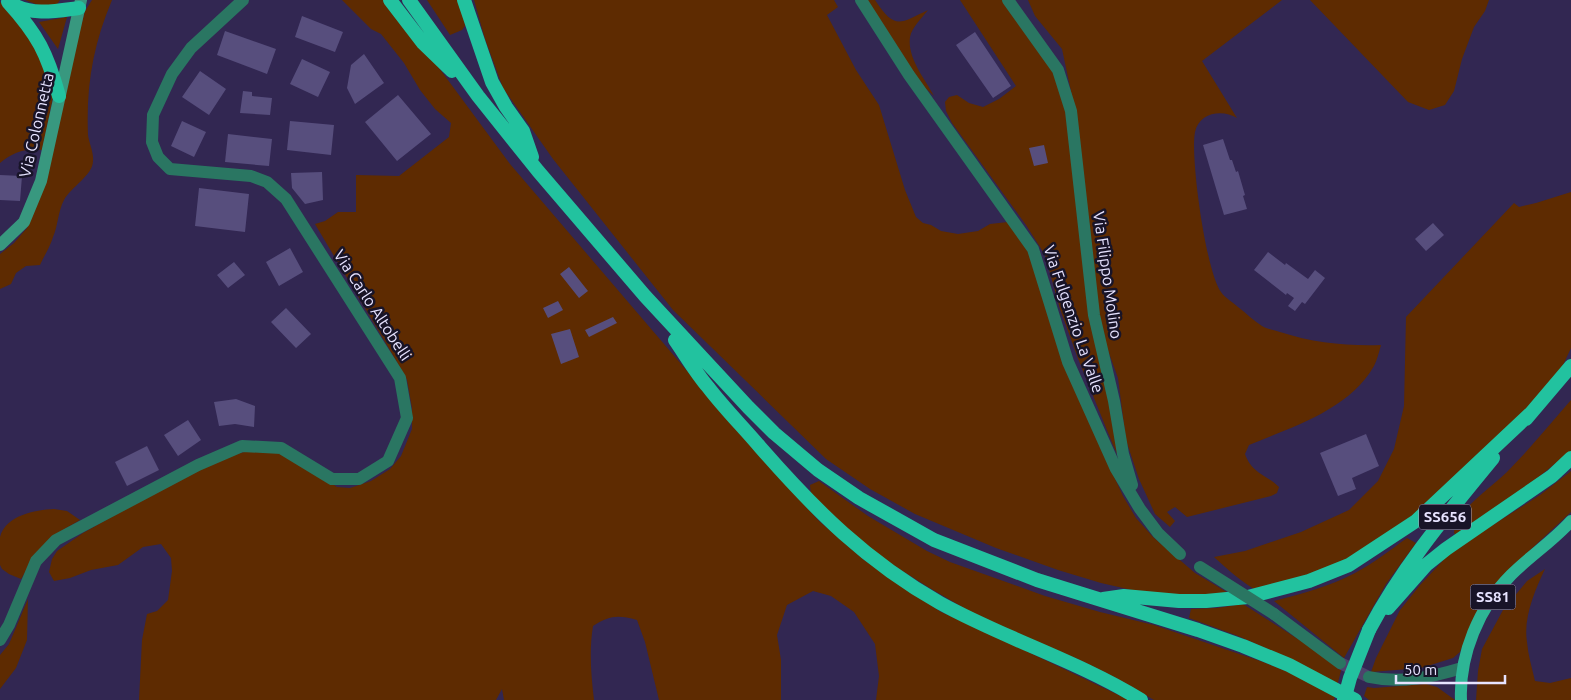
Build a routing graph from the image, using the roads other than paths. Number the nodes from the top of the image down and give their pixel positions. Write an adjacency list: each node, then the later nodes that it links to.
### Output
1 (243, 0): 24 (street, Via Carlo Altobelli)
2 (390, 0): 10 (highway)
3 (410, 0): 10 (highway)
4 (464, 0): 11 (highway)
5 (861, 0): 18 (street, Via Fulgenzio La Valle)
6 (1008, 0): 18 (street, Via Filippo Molino)
7 (7, 1): 8 (highway); 9 (highway)
8 (77, 3): 9 (main road, Via Colonnetta)
9 (59, 96): 12 (main road, Via Colonnetta)
10 (478, 96): 11 (highway)
11 (538, 171): 13 (highway)
12 (0, 245)
13 (645, 296): 22 (highway); 28 (highway)
14 (1571, 360): 15 (highway)
15 (1567, 371): 16 (highway, SS656)
16 (1532, 412): 22 (highway); 23 (highway, SS656)
17 (1571, 458): 23 (highway)
18 (1140, 509): 20 (street, Via Fulgenzio La Valle)
19 (1571, 521): 26 (main road, SS81)
20 (1180, 554)
21 (1200, 567): 25 (street, bridge)
22 (1097, 600): 30 (highway)
23 (1369, 630): 29 (highway, SS656, bridge)
24 (0, 640)
25 (1340, 663)
26 (1462, 668): 27 (street); 31 (main road, SS81)
27 (1370, 677)
28 (1141, 700)
29 (1344, 700)
30 (1356, 700)
31 (1461, 700)

